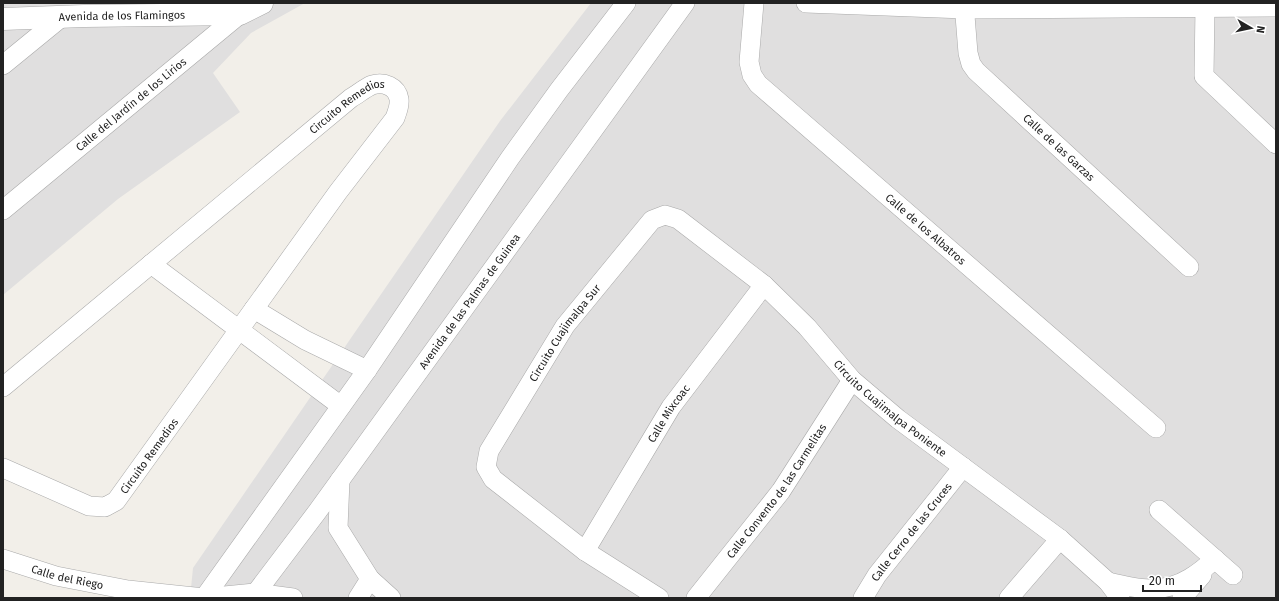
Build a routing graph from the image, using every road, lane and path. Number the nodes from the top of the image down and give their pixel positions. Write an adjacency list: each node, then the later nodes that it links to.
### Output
1 (262, 3): 10 (street, Calle del Jardín de los Lirios)
2 (626, 3): 22 (street)
3 (685, 3): 29 (street, Avenida de las Palmas de Guinea)
4 (754, 3): 26 (street, Calle de los Albatros)
5 (806, 3): 6 (street)
6 (964, 6): 8 (street); 18 (street, Calle de las Garzas)
7 (1276, 7): 8 (street)
8 (1205, 8): 14 (street)
9 (84, 9): 10 (street, Avenida de los Flamingos); 11 (street, Avenida de los Flamingos)
10 (240, 9): 15 (street, Calle del Jardín de los Lirios)
11 (63, 16): 12 (street, Avenida de los Flamingos); 13 (street)
12 (3, 19)
13 (3, 65)
14 (1276, 144)
15 (3, 210)
16 (665, 215): 19 (street, Circuito Cuajimalpa Poniente); 32 (street, Circuito Cuajimalpa Sur)
17 (151, 264): 20 (street, Circuito Remedios); 21 (street); 24 (street, Circuito Remedios)
18 (1189, 267)
19 (764, 285): 23 (street, Circuito Cuajimalpa Poniente); 32 (street, Calle Mixcoac)
20 (254, 309): 21 (street, Circuito Remedios); 22 (street)
21 (239, 329): 25 (street); 28 (street, Circuito Remedios)
22 (367, 370): 25 (street)
23 (852, 380): 27 (street, Circuito Cuajimalpa Poniente); 44 (street, Calle Convento de las Carmelitas)
24 (3, 387)
25 (341, 406): 39 (street)
26 (1156, 428)
27 (963, 467): 31 (street, Circuito Cuajimalpa Poniente); 45 (street, Calle Cerro de las Cruces)
28 (3, 468)
29 (340, 480): 36 (street); 38 (street, Avenida de las Palmas de Guinea)
30 (1159, 510): 34 (street)
31 (1060, 539): 37 (street, Circuito Cuajimalpa Poniente); 46 (street)
32 (585, 551): 43 (street)
33 (3, 559): 39 (street, Calle del Riego)
34 (1215, 559): 35 (street); 37 (street); 48 (street)
35 (1233, 575)
36 (370, 579): 41 (street); 42 (street)
37 (1108, 582): 47 (street, Circuito Cuajimalpa Poniente)
38 (253, 596): 39 (street, Calle del Riego); 40 (street, Calle del Riego)
39 (204, 598)
40 (293, 598)
41 (358, 598)
42 (391, 598)
43 (659, 598)
44 (696, 598)
45 (863, 598)
46 (1009, 598)
47 (1120, 598)
48 (1182, 598)

